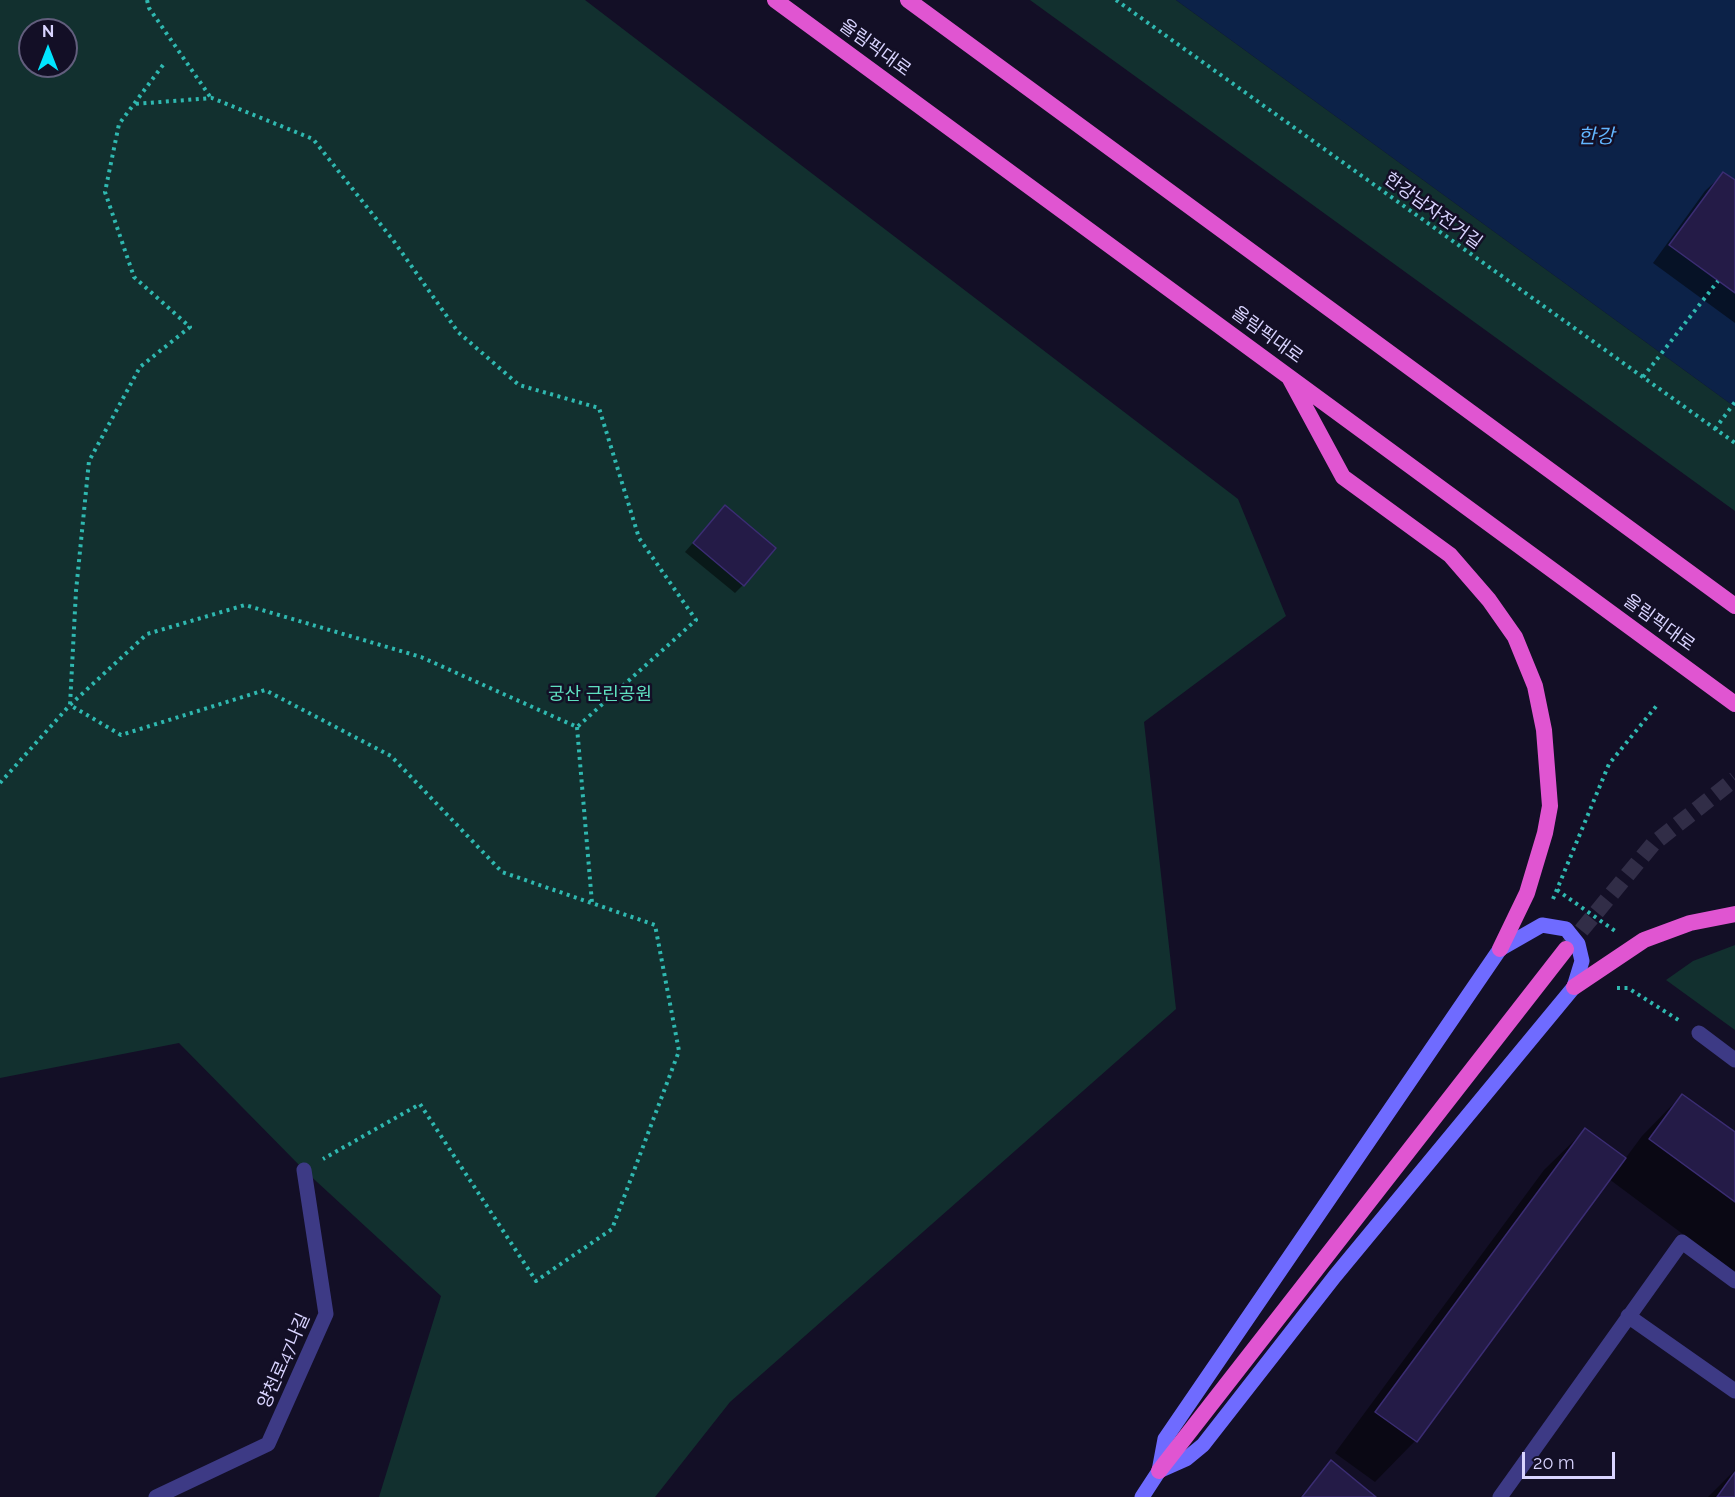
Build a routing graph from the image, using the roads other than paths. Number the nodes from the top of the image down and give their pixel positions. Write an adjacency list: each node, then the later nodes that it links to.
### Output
1 (775, 0): 3 (highway, 올림픽대로)
2 (908, 0): 4 (highway)
3 (1286, 373): 5 (highway, 올림픽대로); 7 (highway)
4 (1735, 606)
5 (1735, 704)
6 (1735, 914): 9 (highway)
7 (1500, 949): 9 (main road); 16 (main road)
8 (1566, 949): 16 (highway)
9 (1574, 987): 16 (main road)
10 (1699, 1033): 11 (street)
11 (1735, 1060)
12 (304, 1170): 17 (street, 양천로47나길)
13 (1735, 1281): 14 (street)
14 (1628, 1316): 15 (street); 19 (street)
15 (1735, 1391)
16 (1159, 1471): 18 (main road)
17 (156, 1497)
18 (1142, 1497)
19 (1500, 1497)

